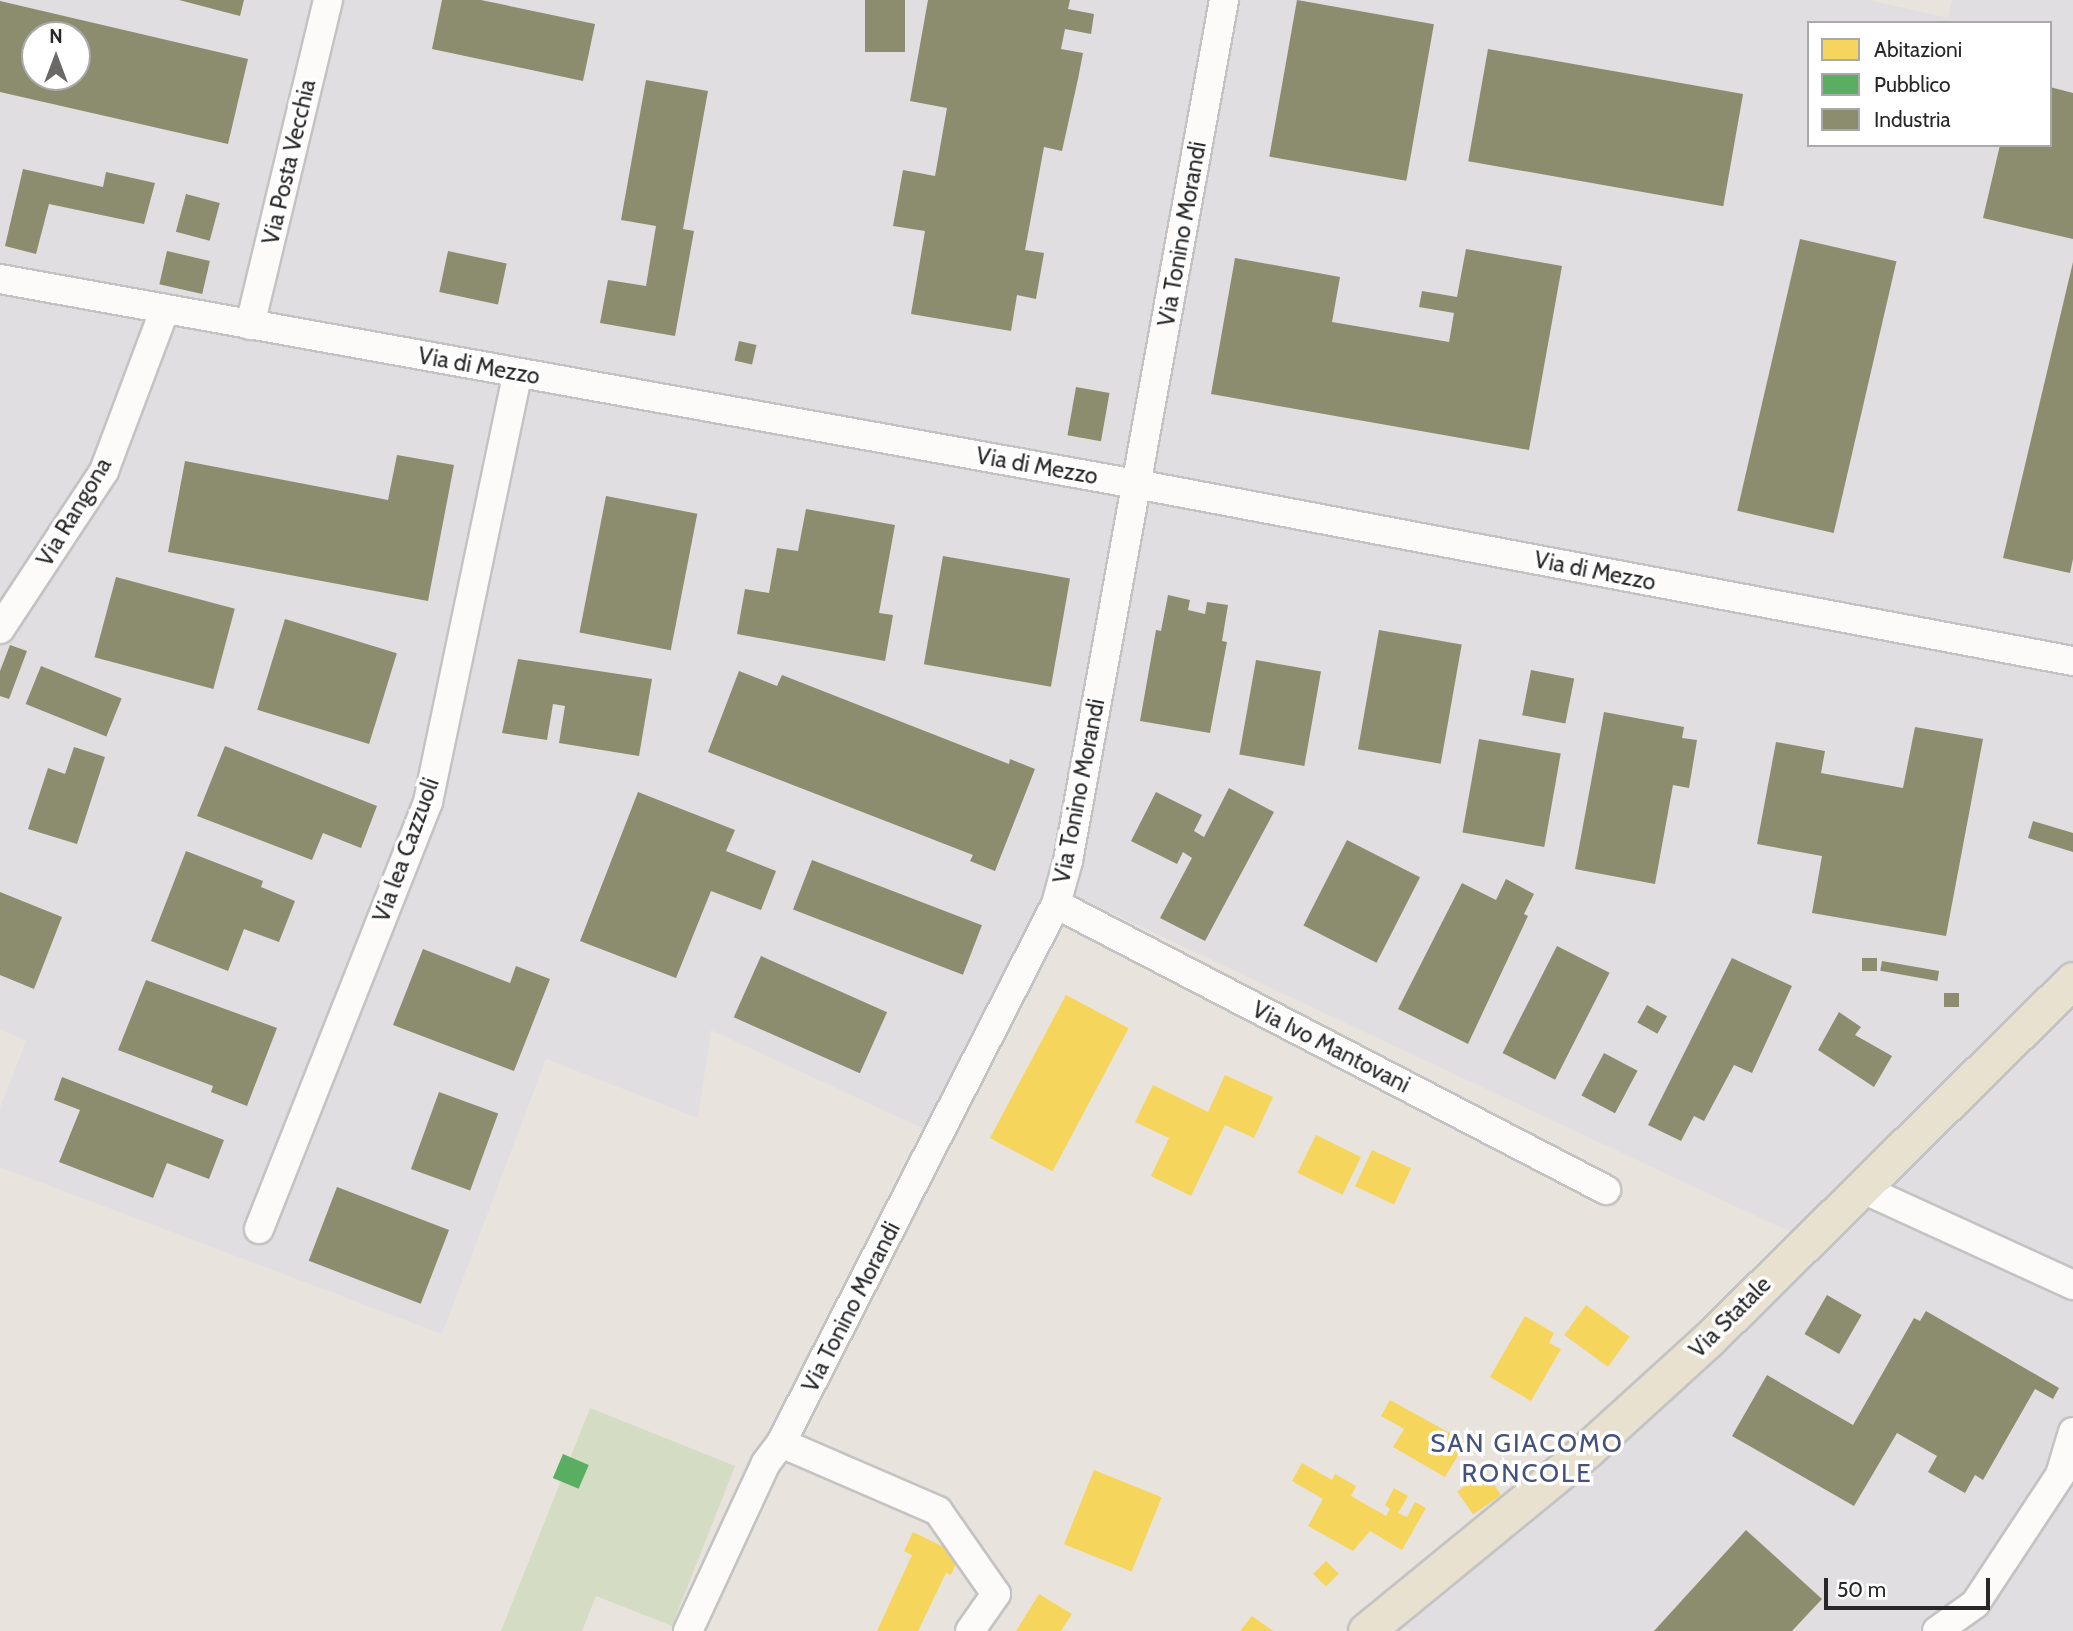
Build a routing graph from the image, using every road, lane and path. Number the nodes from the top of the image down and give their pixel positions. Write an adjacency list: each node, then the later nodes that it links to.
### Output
1 (328, 0): 5 (street, Via Posta Vecchia)
2 (1224, 0): 7 (street, Via Tonino Morandi)
3 (0, 279): 4 (street, Via di Mezzo)
4 (164, 309): 5 (street, Via di Mezzo); 8 (street, Via Rangona)
5 (250, 325): 6 (street, Via di Mezzo)
6 (518, 373): 7 (street, Via di Mezzo); 14 (street, Via lea Cazzuoli)
7 (1136, 484): 9 (street, Via di Mezzo); 10 (street, Via Tonino Morandi)
8 (3, 620)
9 (2073, 661)
10 (1056, 904): 13 (street, Via Ivo Mantovani); 17 (street, Via Tonino Morandi)
11 (2073, 980): 12 (main road, Via Statale)
12 (1861, 1188): 15 (street); 20 (main road, Via Statale)
13 (1606, 1190)
14 (259, 1229)
15 (2073, 1285)
16 (2073, 1432): 21 (street)
17 (781, 1443): 18 (street, Via Tonino Morandi); 19 (street)
18 (688, 1631)
19 (970, 1631)
20 (1366, 1631)
21 (1937, 1631)

